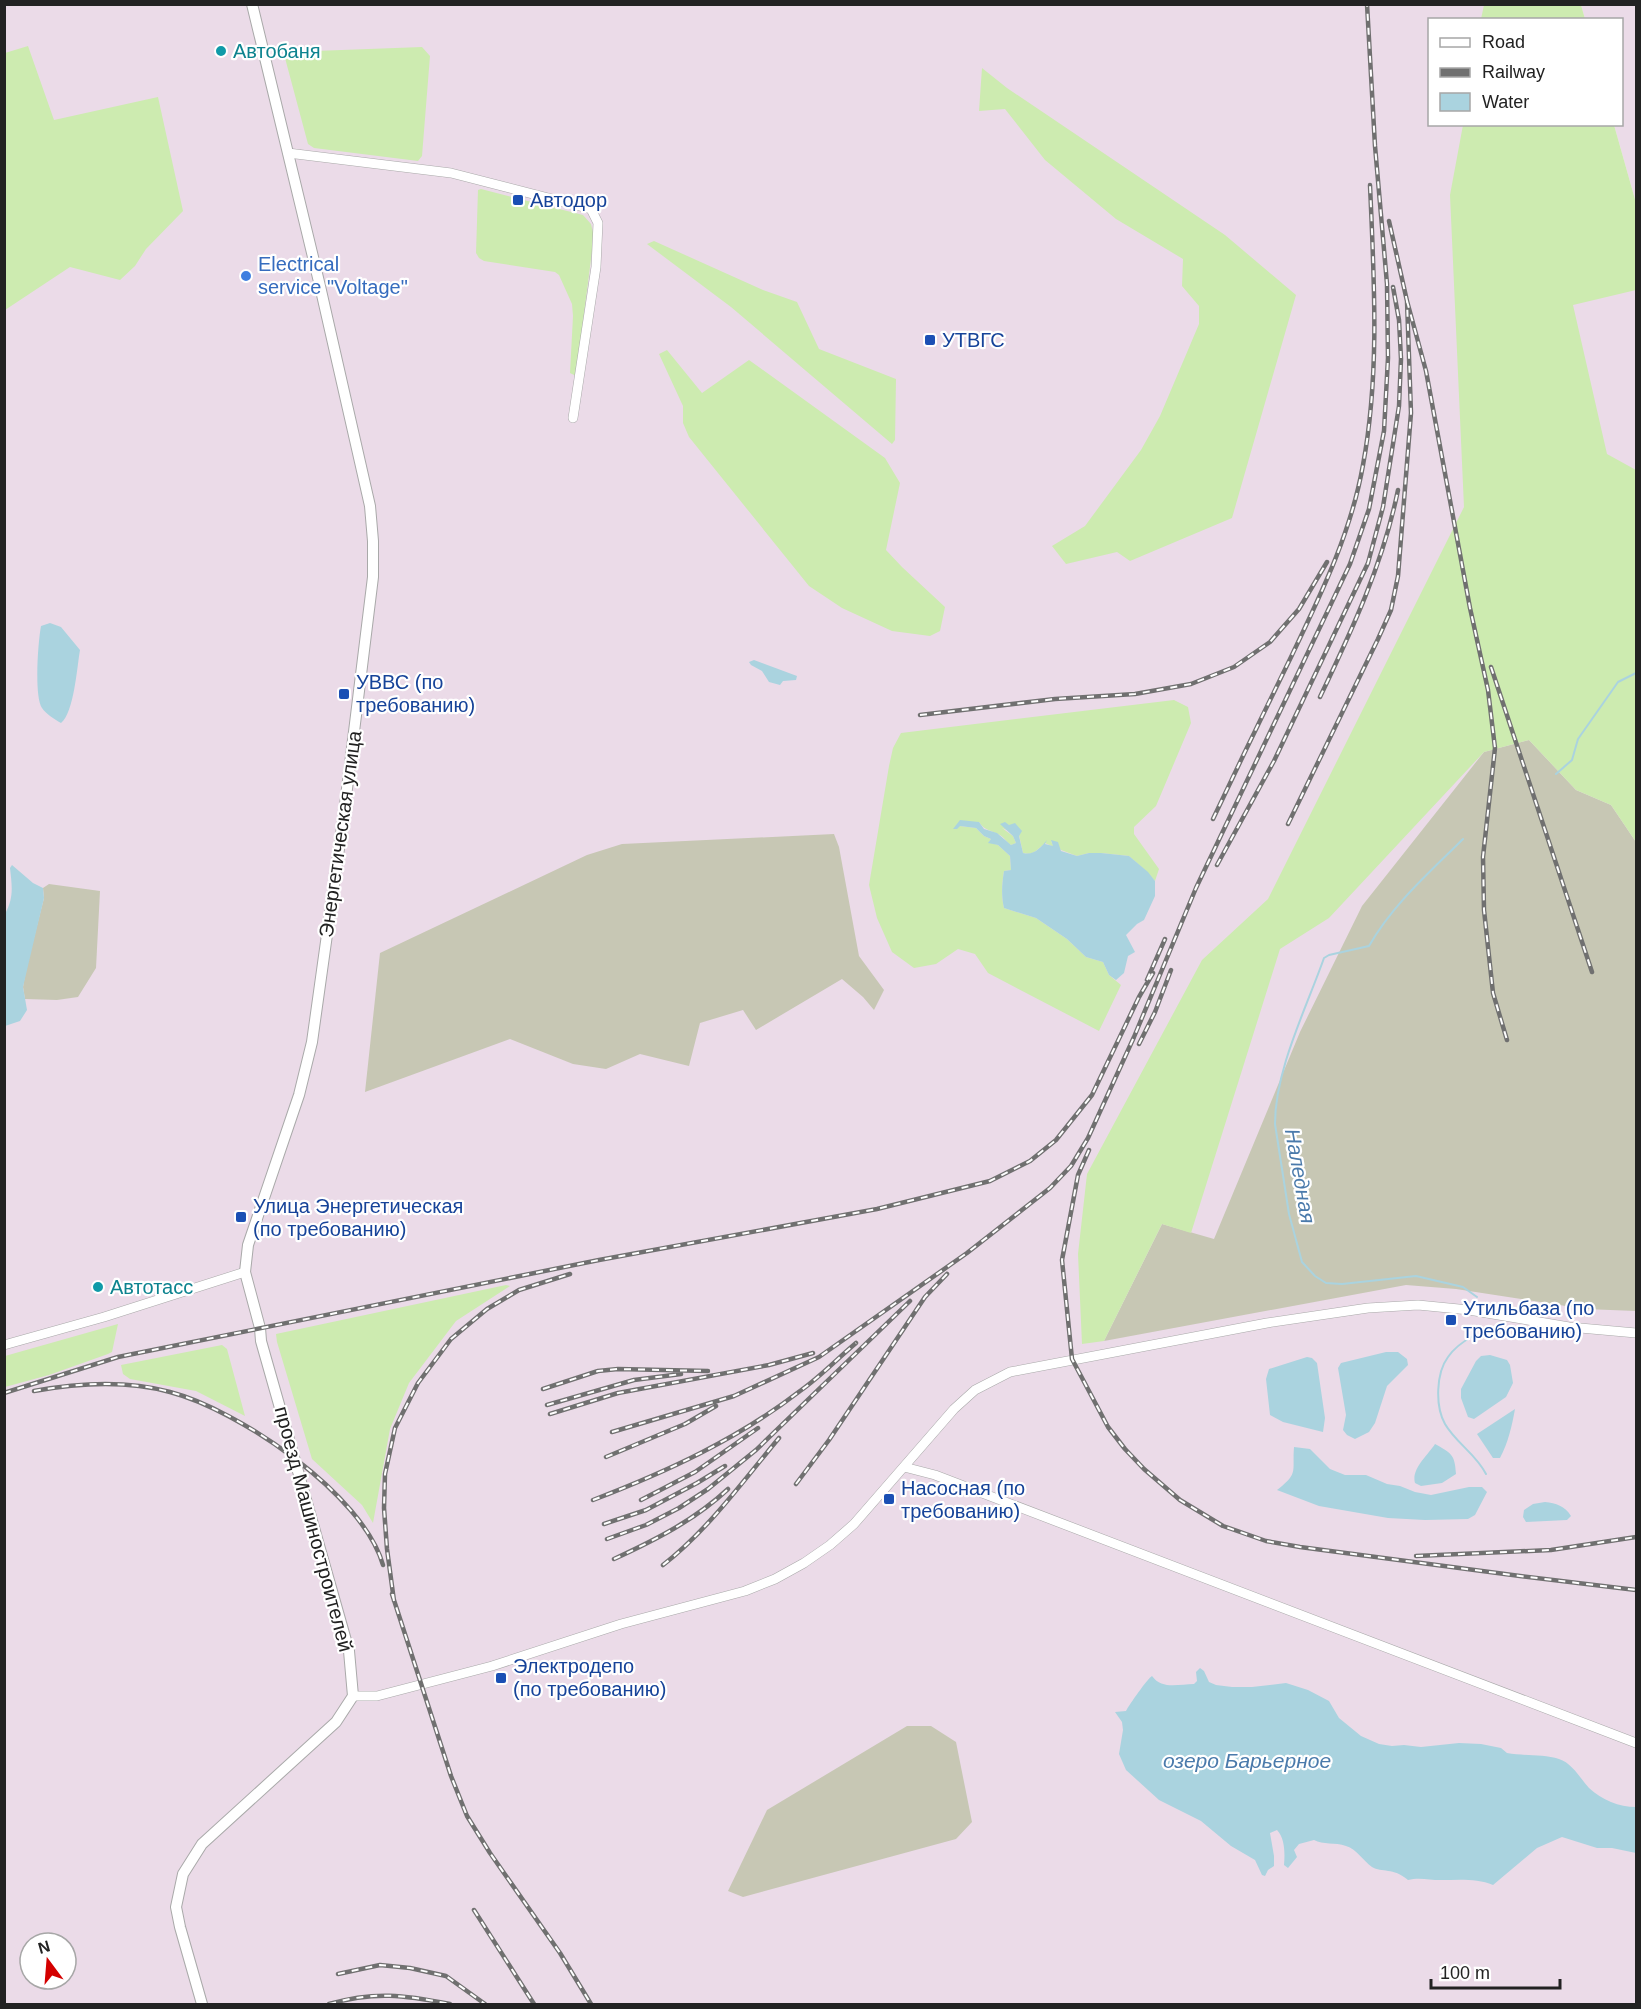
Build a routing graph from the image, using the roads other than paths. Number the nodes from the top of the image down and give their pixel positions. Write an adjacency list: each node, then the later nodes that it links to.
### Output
1 (252, 4): 2 (street, Энергетическая улица)
2 (288, 153): 3 (street); 4 (street, Энергетическая улица)
3 (573, 418)
4 (245, 1272): 6 (street); 8 (street, проезд Машиностроителей)
5 (1636, 1333): 7 (street)
6 (4, 1345)
7 (904, 1467): 8 (street); 9 (street)
8 (353, 1696): 10 (street)
9 (1636, 1743)
10 (202, 2004)

